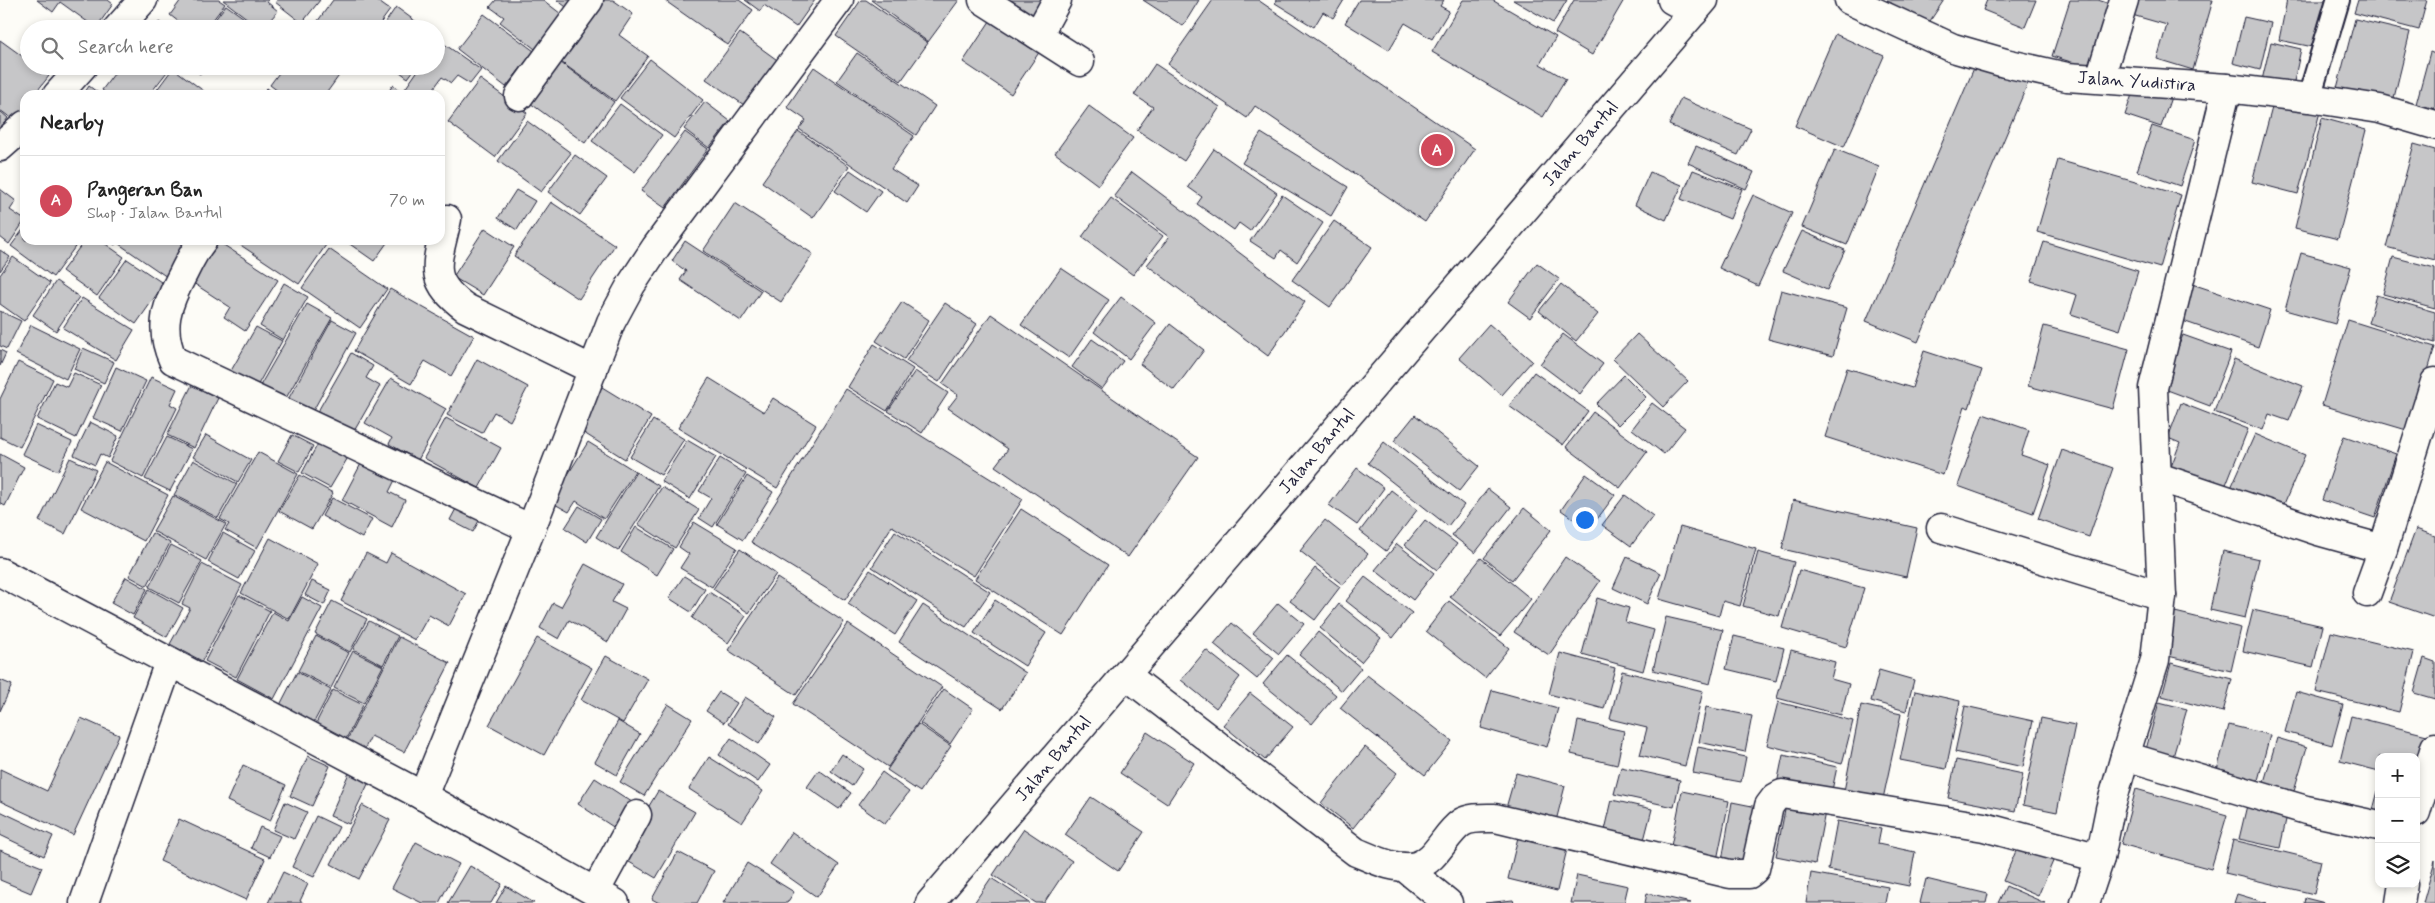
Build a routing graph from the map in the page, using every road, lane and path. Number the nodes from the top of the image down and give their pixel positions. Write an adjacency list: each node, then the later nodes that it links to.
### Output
1 (143, 0): 10 (street)
2 (589, 0): 17 (street)
3 (839, 0): 26 (street)
4 (983, 0): 11 (street)
5 (1058, 0): 11 (street)
6 (1849, 0): 14 (street, Jalan Yudistira)
7 (2124, 0): 14 (street)
8 (2338, 0): 18 (lane)
9 (1690, 4): 36 (street, Jalan Bantul)
10 (125, 20)
11 (1038, 35): 12 (street)
12 (1080, 62)
13 (75, 75): 16 (street)
14 (2100, 78): 15 (street, Jalan Yudistira)
15 (2227, 88): 18 (street, Jalan Yudistira); 28 (street)
16 (61, 90)
17 (518, 96)
18 (2308, 98): 19 (street, Jalan Yudistira)
19 (2435, 125)
20 (20, 129): 21 (street)
21 (0, 146)
22 (447, 219): 23 (street)
23 (445, 229)
24 (199, 245): 30 (street)
25 (442, 245): 26 (street)
26 (593, 370): 30 (street)
27 (2435, 382): 31 (street)
28 (2158, 477): 31 (street); 34 (street)
29 (1941, 528): 34 (street)
30 (531, 529): 39 (street)
31 (2383, 549): 33 (street)
32 (0, 572): 35 (street)
33 (2367, 593)
34 (2162, 596): 38 (street)
35 (169, 662): 39 (street); 48 (street)
36 (1126, 675): 44 (street); 47 (street, Jalan Bantul)
37 (2435, 747): 40 (street)
38 (2125, 756): 42 (street); 43 (street)
39 (423, 796): 46 (street)
40 (2420, 798)
41 (637, 815): 46 (street)
42 (2375, 825)
43 (2100, 858): 44 (street); 50 (street)
44 (1404, 867): 49 (street)
45 (2402, 888): 51 (street)
46 (605, 898)
47 (933, 902)
48 (84, 903)
49 (1448, 903)
50 (2085, 903)
51 (2400, 903)

